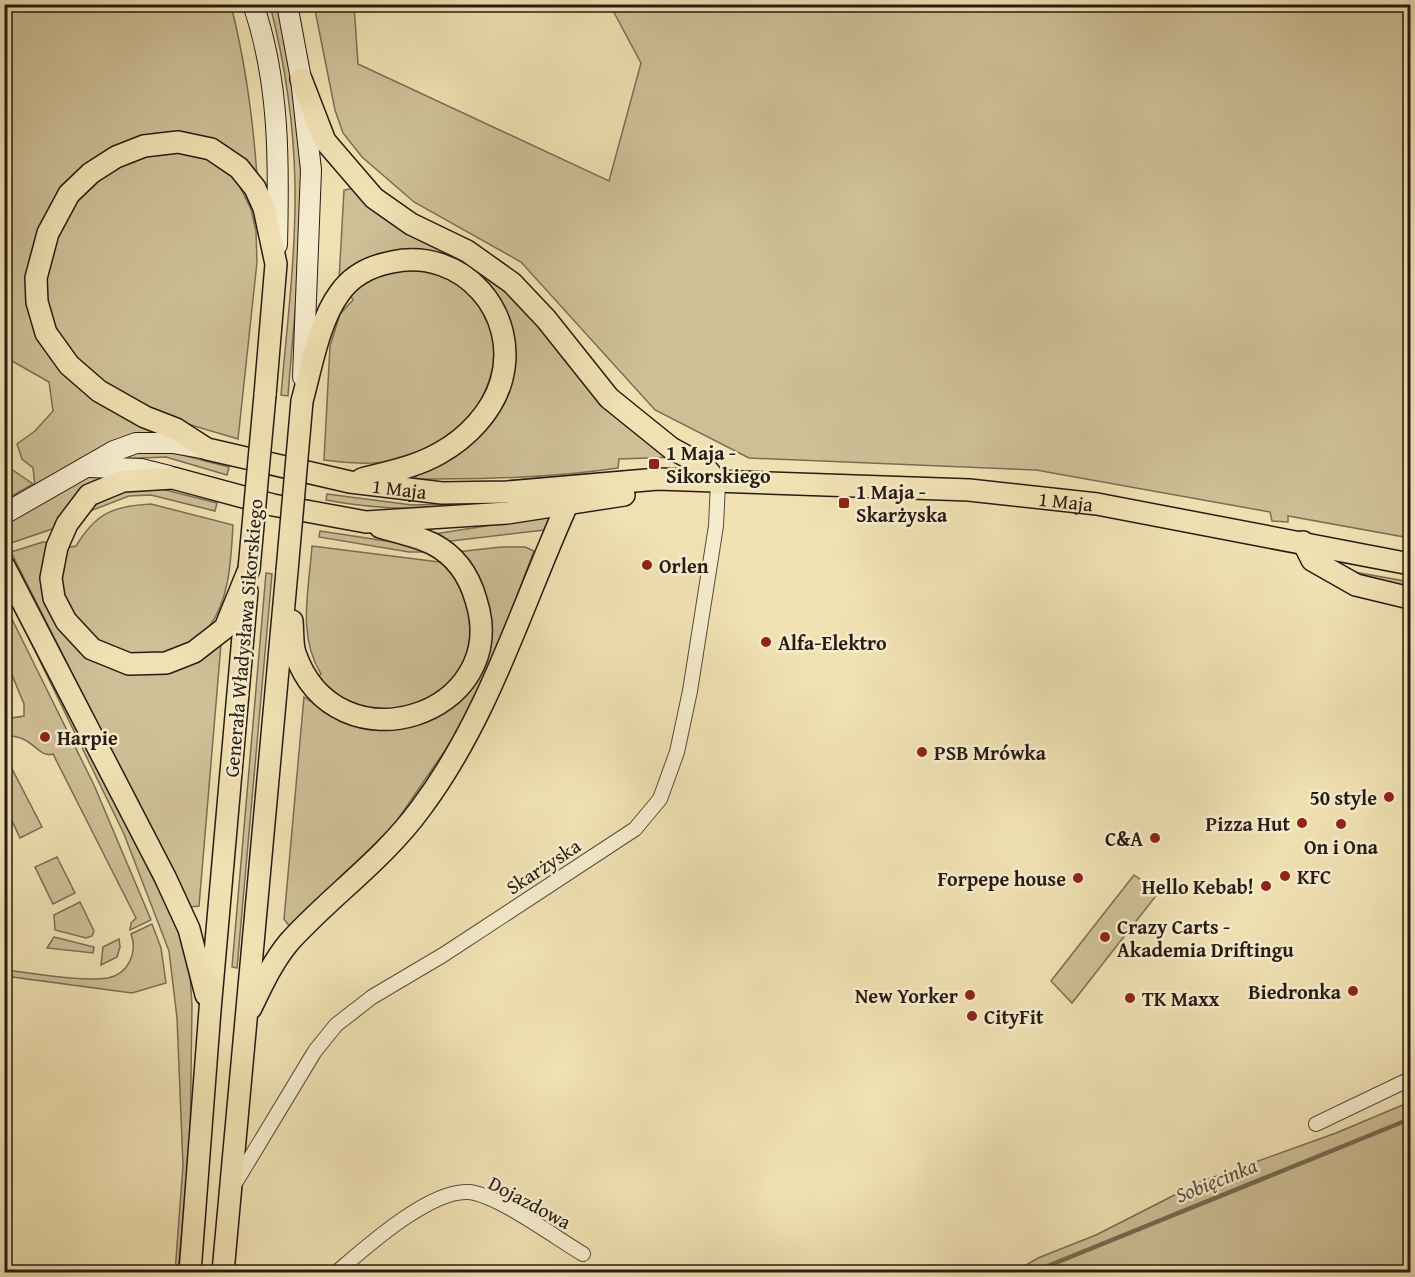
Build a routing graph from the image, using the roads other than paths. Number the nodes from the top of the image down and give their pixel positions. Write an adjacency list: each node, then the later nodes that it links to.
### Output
1 (253, 4): 4 (main road, Generała Władysława Sikorskiego)
2 (287, 4): 3 (main road, Generała Władysława Sikorskiego)
3 (301, 79): 5 (main road, Generała Władysława Sikorskiego); 10 (main road)
4 (276, 264): 6 (main road); 17 (main road, Generała Władysława Sikorskiego, bridge)
5 (302, 401): 9 (main road); 18 (main road, Generała Władysława Sikorskiego, bridge)
6 (207, 449): 7 (main road, 1 Maja); 9 (main road, 1 Maja)
7 (89, 467): 8 (main road, 1 Maja); 12 (main road, 1 Maja)
8 (173, 477): 13 (main road, 1 Maja); 17 (main road)
9 (350, 482): 10 (main road, 1 Maja)
10 (718, 483): 11 (main road, 1 Maja); 14 (main road, 1 Maja); 26 (street, Skarżyska)
11 (567, 505): 13 (main road, 1 Maja); 23 (main road)
12 (4, 514)
13 (366, 522): 18 (main road)
14 (1303, 542): 15 (main road, 1 Maja); 19 (main road)
15 (1410, 564)
16 (4, 566): 22 (main road)
17 (249, 569): 20 (main road, Generała Władysława Sikorskiego)
18 (287, 571): 21 (main road, Generała Władysława Sikorskiego)
19 (1410, 598)
20 (213, 985): 21 (main road); 22 (main road, Generała Władysława Sikorskiego)
21 (248, 989): 23 (main road, Generała Władysława Sikorskiego)
22 (210, 1010): 28 (main road, Generała Władysława Sikorskiego)
23 (243, 1025): 26 (main road, Generała Władysława Sikorskiego)
24 (1410, 1079): 25 (street)
25 (1316, 1124)
26 (229, 1192): 29 (main road, Generała Władysława Sikorskiego)
27 (583, 1254): 30 (street, Dojazdowa)
28 (190, 1272)
29 (223, 1272)
30 (337, 1272)

